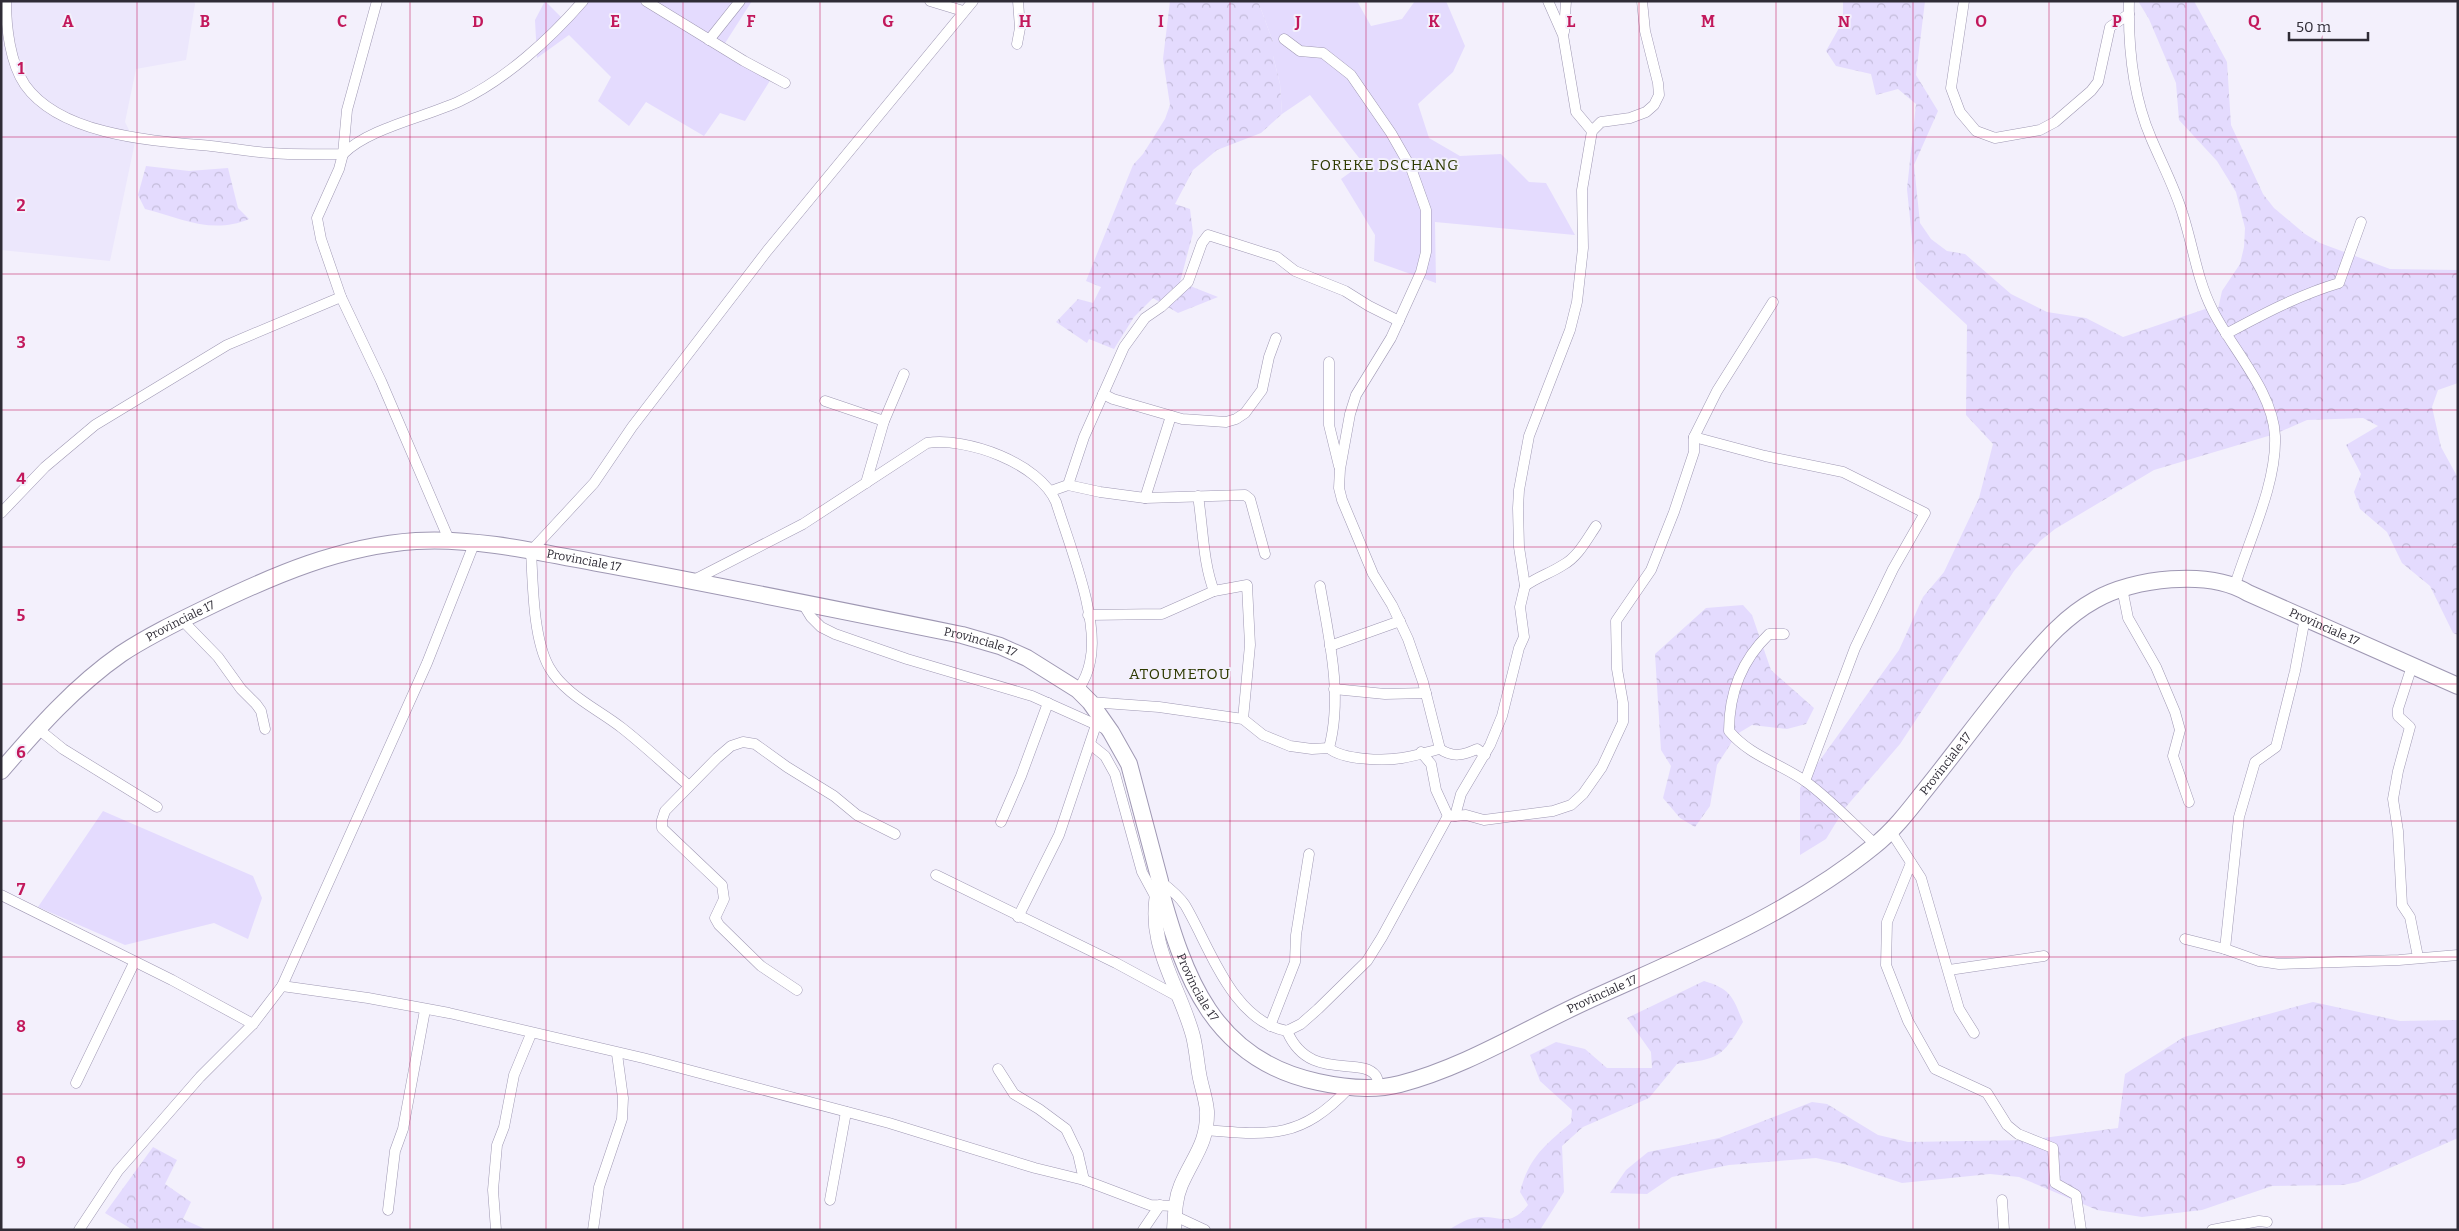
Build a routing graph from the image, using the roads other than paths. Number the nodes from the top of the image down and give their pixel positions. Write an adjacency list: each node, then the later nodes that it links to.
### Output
1 (6, 1): 22 (street)
2 (377, 1): 22 (street)
3 (583, 1): 22 (street)
4 (646, 1): 18 (street)
5 (740, 1): 18 (street)
6 (930, 1): 14 (street)
7 (973, 1): 14 (street)
8 (1018, 1): 19 (street)
9 (1548, 1): 16 (street)
10 (1566, 1): 16 (street)
11 (1642, 1): 21 (street)
12 (1964, 1): 15 (street)
13 (2129, 1): 15 (street)
14 (963, 11): 46 (street)
15 (2129, 14): 27 (street)
16 (1563, 35): 21 (street)
17 (1284, 39): 26 (street)
18 (709, 40): 20 (street)
19 (1017, 44)
20 (785, 83)
21 (1592, 131): 51 (street)
22 (343, 154): 24 (street)
23 (2361, 222): 27 (street)
24 (341, 297): 42 (street); 44 (street)
25 (1773, 302): 35 (street)
26 (1399, 321): 31 (street); 36 (street)
27 (2226, 334): 49 (street)
28 (1276, 338): 33 (street)
29 (1329, 362): 36 (street)
30 (904, 374): 34 (street)
31 (1103, 394): 33 (street); 38 (street)
32 (825, 401): 34 (street)
33 (1172, 416): 41 (street)
34 (884, 421): 37 (street)
35 (1694, 437): 78 (street); 82 (street)
36 (1340, 469): 58 (street)
37 (866, 482): 39 (street); 48 (street)
38 (1068, 485): 39 (street); 41 (street)
39 (1051, 491): 55 (street)
40 (1198, 496): 41 (street); 47 (street); 53 (street)
41 (1145, 498)
42 (1, 512)
43 (1596, 526): 51 (street)
44 (450, 542): 45 (main road, Provinciale 17); 57 (main road, Provinciale 17)
45 (474, 544): 46 (main road, Provinciale 17); 100 (street)
46 (531, 551): 48 (main road, Provinciale 17); 79 (street)
47 (1265, 554)
48 (693, 581): 54 (main road, Provinciale 17)
49 (2234, 585): 52 (main road, Provinciale 17); 56 (main road, Provinciale 17)
50 (1320, 586): 60 (street)
51 (1525, 586): 76 (street)
52 (2122, 588): 80 (street); 84 (main road, Provinciale 17)
53 (1214, 592): 55 (street); 68 (street)
54 (803, 604): 64 (main road, Provinciale 17); 67 (street)
55 (1088, 616): 64 (street)
56 (2305, 618): 61 (main road, Provinciale 17); 94 (street)
57 (182, 620): 69 (main road, Provinciale 17); 71 (street)
58 (1400, 621): 60 (street); 65 (street)
59 (1784, 634): 78 (street)
60 (1330, 646): 63 (street)
61 (2412, 666): 62 (main road, Provinciale 17); 97 (street)
62 (2458, 686)
63 (1334, 689): 65 (street); 73 (street)
64 (1078, 690): 66 (main road, Provinciale 17)
65 (1426, 693): 74 (street)
66 (1090, 702): 68 (street); 70 (main road, Provinciale 17)
67 (1048, 703): 70 (street); 83 (street)
68 (1243, 719): 73 (street)
69 (38, 728): 77 (main road, Provinciale 17); 81 (street)
70 (1103, 728): 72 (street); 90 (main road, Provinciale 17)
71 (265, 729)
72 (1090, 744): 90 (street); 92 (street)
73 (1329, 748): 75 (street)
74 (1440, 749): 75 (street); 76 (street)
75 (1421, 752): 82 (street)
76 (1484, 755): 82 (street)
77 (1, 771)
78 (1805, 781): 86 (street)
79 (688, 785): 85 (street); 101 (street)
80 (2189, 802)
81 (157, 806)
82 (1451, 816): 106 (street)
83 (1001, 822)
84 (1890, 830): 86 (main road, Provinciale 17); 88 (street)
85 (894, 834)
86 (1876, 845): 112 (main road, Provinciale 17)
87 (1309, 854): 105 (street)
88 (1911, 863): 99 (street); 130 (street)
89 (936, 875): 92 (street)
90 (1158, 888): 102 (street); 105 (street); 113 (main road, Provinciale 17)
91 (1, 895): 98 (street)
92 (1018, 917): 102 (street)
93 (2185, 939): 94 (street)
94 (2225, 949): 97 (street)
95 (2458, 954): 97 (street)
96 (2044, 956): 99 (street)
97 (2418, 957)
98 (134, 962): 104 (street); 111 (street)
99 (1949, 970): 107 (street)
100 (282, 986): 103 (street); 104 (street)
101 (797, 990)
102 (1176, 996): 115 (street)
103 (425, 1010): 108 (street); 120 (street)
104 (253, 1024): 123 (street)
105 (1270, 1026): 106 (street)
106 (1287, 1031): 112 (street)
107 (1974, 1033)
108 (531, 1034): 109 (street); 124 (street)
109 (617, 1054): 114 (street); 125 (street)
110 (998, 1070): 116 (street)
111 (76, 1083)
112 (1379, 1087): 113 (main road, Provinciale 17)
113 (1348, 1088): 115 (street)
114 (846, 1112): 116 (street); 117 (street)
115 (1207, 1130): 121 (street)
116 (1084, 1180): 119 (street)
117 (830, 1200)
118 (2002, 1200): 129 (street)
119 (1160, 1205): 121 (street); 126 (street)
120 (388, 1210)
121 (1175, 1211): 127 (street); 128 (street)
122 (2267, 1222): 131 (street)
123 (79, 1230)
124 (496, 1230)
125 (593, 1230)
126 (1143, 1230)
127 (1174, 1230)
128 (1205, 1230)
129 (2004, 1230)
130 (2081, 1230)
131 (2212, 1230)

